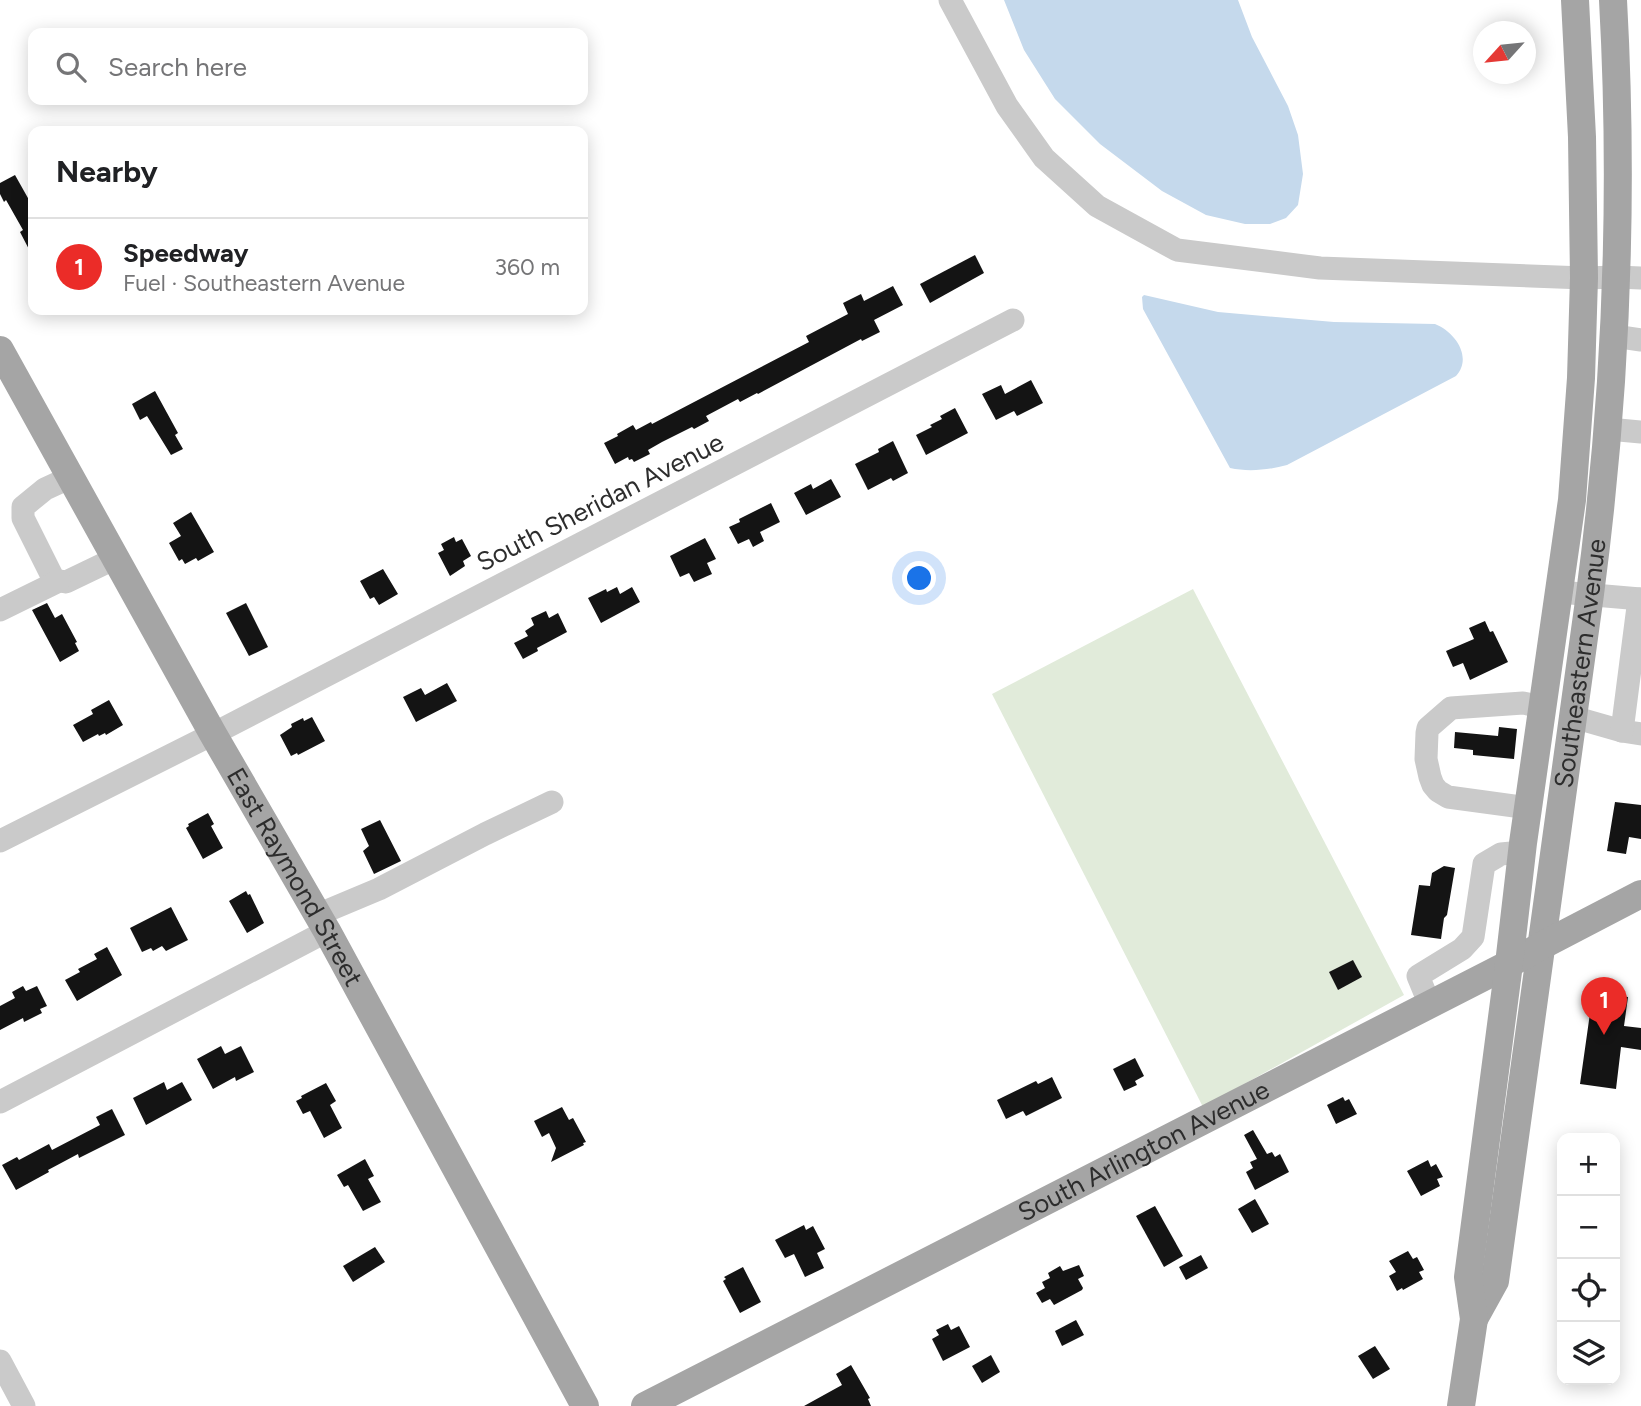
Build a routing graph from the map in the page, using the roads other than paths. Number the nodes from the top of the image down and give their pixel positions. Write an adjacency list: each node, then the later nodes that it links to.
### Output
1 (950, 0): 4 (street)
2 (1575, 0): 4 (main road, Southeastern Avenue)
3 (1613, 0): 5 (main road, Southeastern Avenue)
4 (1584, 278): 5 (street); 14 (main road, Southeastern Avenue)
5 (1629, 278): 7 (main road, Southeastern Avenue)
6 (1013, 320): 21 (street, South Sheridan Avenue)
7 (1628, 338): 9 (main road, Southeastern Avenue)
8 (0, 350): 11 (main road, East Raymond Street)
9 (1608, 429): 10 (street); 15 (main road, Southeastern Avenue)
10 (1641, 432)
11 (71, 477): 12 (main road, East Raymond Street); 13 (street)
12 (116, 558): 13 (street); 21 (main road, East Raymond Street)
13 (59, 581): 17 (street)
14 (1559, 592): 15 (street); 18 (main road, Southeastern Avenue)
15 (1590, 594): 16 (street); 19 (main road, Southeastern Avenue)
16 (1640, 599): 20 (street)
17 (0, 610)
18 (1543, 707): 23 (main road, Southeastern Avenue); 23 (street)
19 (1573, 717): 20 (street); 30 (main road, Southeastern Avenue)
20 (1632, 733)
21 (213, 734): 24 (street, South Sheridan Avenue); 28 (main road, East Raymond Street)
22 (552, 803): 28 (street)
23 (1528, 808): 25 (main road, Southeastern Avenue)
24 (0, 841)
25 (1522, 852): 27 (street); 29 (main road, Southeastern Avenue)
26 (1641, 894): 30 (main road, South Arlington Avenue)
27 (1476, 922): 29 (street); 31 (street)
28 (322, 923): 35 (street); 39 (main road, East Raymond Street)
29 (1514, 926): 32 (main road, Southeastern Avenue)
30 (1541, 946): 32 (main road, South Arlington Avenue); 36 (main road, Southeastern Avenue)
31 (1462, 949): 33 (street); 34 (street)
32 (1509, 964): 33 (main road, South Arlington Avenue); 36 (main road, Southeastern Avenue)
33 (1484, 977): 34 (main road, South Arlington Avenue)
34 (1430, 1005): 40 (main road, South Arlington Avenue)
35 (0, 1102)
36 (1474, 1319): 41 (main road, Southeastern Avenue)
37 (0, 1361): 38 (street)
38 (24, 1406)
39 (585, 1406)
40 (645, 1406)
41 (1461, 1406)

